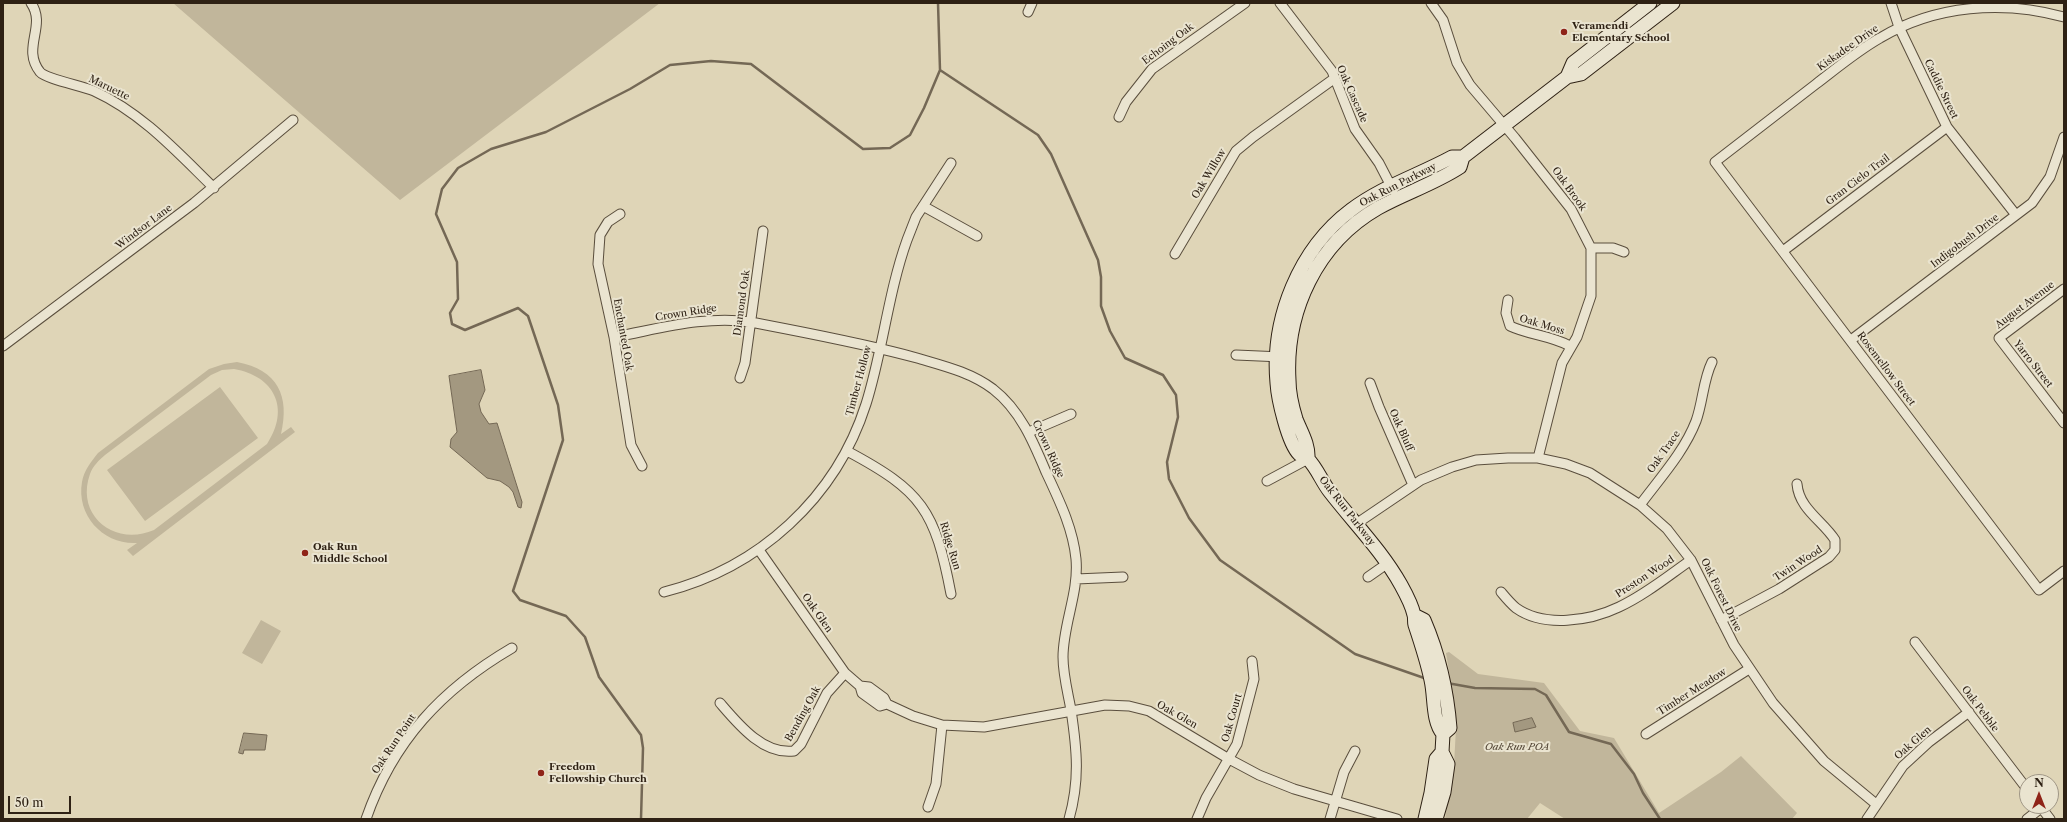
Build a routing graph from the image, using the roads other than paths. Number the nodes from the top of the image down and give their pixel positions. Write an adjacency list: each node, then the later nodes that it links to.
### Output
1 (32, 3): 21 (street, Maruette)
2 (1032, 3): 9 (street)
3 (1245, 3): 14 (street, Echoing Oak)
4 (1280, 3): 13 (street, Oak Cascade)
5 (1431, 3): 16 (street, Oak Brook)
6 (1650, 3): 12 (street, Oak Run Parkway)
7 (1673, 3): 12 (street, Oak Run Parkway)
8 (1890, 3): 11 (street, Caddie Street)
9 (1028, 12)
10 (2064, 17): 11 (street, Kiskadee Drive)
11 (1899, 27): 17 (street, Caddie Street); 19 (street, Kiskadee Drive)
12 (1567, 77): 16 (street, Oak Run Parkway)
13 (1335, 78): 22 (street, Oak Cascade); 31 (street, Oak Willow)
14 (1119, 117)
15 (293, 120): 21 (street, Windsor Lane)
16 (1504, 124): 22 (street, Oak Run Parkway); 28 (street, Oak Brook)
17 (1948, 128): 25 (street, Caddie Street); 29 (street, Gran Cielo Trail)
18 (2064, 137): 25 (street, Indigobush Drive)
19 (1715, 162): 29 (street, Rosemellow Street)
20 (951, 163): 23 (street, Timber Hollow)
21 (214, 188): 38 (street, Windsor Lane)
22 (1394, 193): 42 (street, Oak Run Parkway)
23 (923, 206): 27 (street); 40 (street, Timber Hollow)
24 (620, 214): 35 (street, Enchanted Oak)
25 (2016, 215): 37 (street, Indigobush Drive)
26 (764, 231): 34 (street, Diamond Oak)
27 (977, 236)
28 (1591, 248): 30 (street); 39 (street, Oak Brook)
29 (1783, 251): 37 (street, Rosemellow Street)
30 (1624, 252)
31 (1175, 254)
32 (2064, 289): 36 (street, August Avenue)
33 (1508, 300): 39 (street, Oak Moss)
34 (751, 322): 35 (street, Crown Ridge); 40 (street, Crown Ridge); 44 (street, Diamond Oak)
35 (614, 337): 52 (street, Enchanted Oak)
36 (1999, 338): 47 (street, Yarro Street)
37 (1851, 340): 61 (street, Rosemellow Street)
38 (3, 346)
39 (1570, 346): 50 (street, Oak Brook)
40 (879, 348): 48 (street, Crown Ridge); 49 (street, Timber Hollow)
41 (1236, 355): 42 (street)
42 (1283, 357): 51 (street, Oak Run Parkway)
43 (1712, 362): 56 (street, Oak Trace)
44 (740, 378)
45 (1370, 383): 55 (street, Oak Bluff)
46 (1071, 414): 48 (street)
47 (2064, 423)
48 (1029, 432): 64 (street, Crown Ridge)
49 (847, 451): 58 (street, Timber Hollow); 67 (street, Ridge Run)
50 (1538, 458): 55 (street, Oak Forest Drive); 56 (street, Oak Forest Drive)
51 (1308, 459): 53 (street); 57 (street, Oak Run Parkway)
52 (642, 466)
53 (1267, 481)
54 (1797, 484): 68 (street, Twin Wood)
55 (1414, 485): 57 (street, Oak Forest Drive)
56 (1640, 505): 59 (street, Oak Forest Drive)
57 (1356, 524): 60 (street, Oak Run Parkway)
58 (759, 550): 65 (street, Timber Hollow); 73 (street, Oak Glen)
59 (1691, 560): 66 (street, Preston Wood); 68 (street, Oak Forest Drive)
60 (1388, 563): 63 (street); 80 (street, Oak Run Parkway)
61 (2064, 571)
62 (1123, 577): 64 (street)
63 (1368, 577)
64 (1076, 579): 75 (street, Crown Ridge)
65 (664, 592)
66 (1501, 592)
67 (951, 594)
68 (1721, 620): 72 (street, Oak Forest Drive)
69 (1915, 642): 76 (street, Oak Pebble)
70 (512, 648): 86 (street, Oak Run Point)
71 (1252, 661): 81 (street, Oak Court)
72 (1750, 669): 78 (street, Timber Meadow); 84 (street, Oak Forest Drive)
73 (845, 673): 74 (street, Bending Oak); 77 (street, Oak Glen)
74 (720, 703)
75 (1071, 711): 77 (street, Oak Glen); 81 (street, Oak Glen); 87 (street, Crown Ridge)
76 (1969, 712): 82 (street, Oak Pebble); 84 (street, Oak Glen)
77 (942, 725): 85 (street)
78 (1646, 734)
79 (1355, 751): 83 (street)
80 (1442, 752): 91 (street, Oak Run Parkway); 92 (street, Oak Run Parkway)
81 (1229, 759): 83 (street, Oak Glen); 88 (street, Oak Court)
82 (2019, 778)
83 (1335, 802): 89 (street); 90 (street, Oak Glen)
84 (1876, 804): 93 (street, Oak Glen)
85 (928, 807)
86 (366, 819)
87 (1069, 819)
88 (1197, 819)
89 (1330, 819)
90 (1397, 819)
91 (1425, 819)
92 (1436, 819)
93 (1867, 819)

